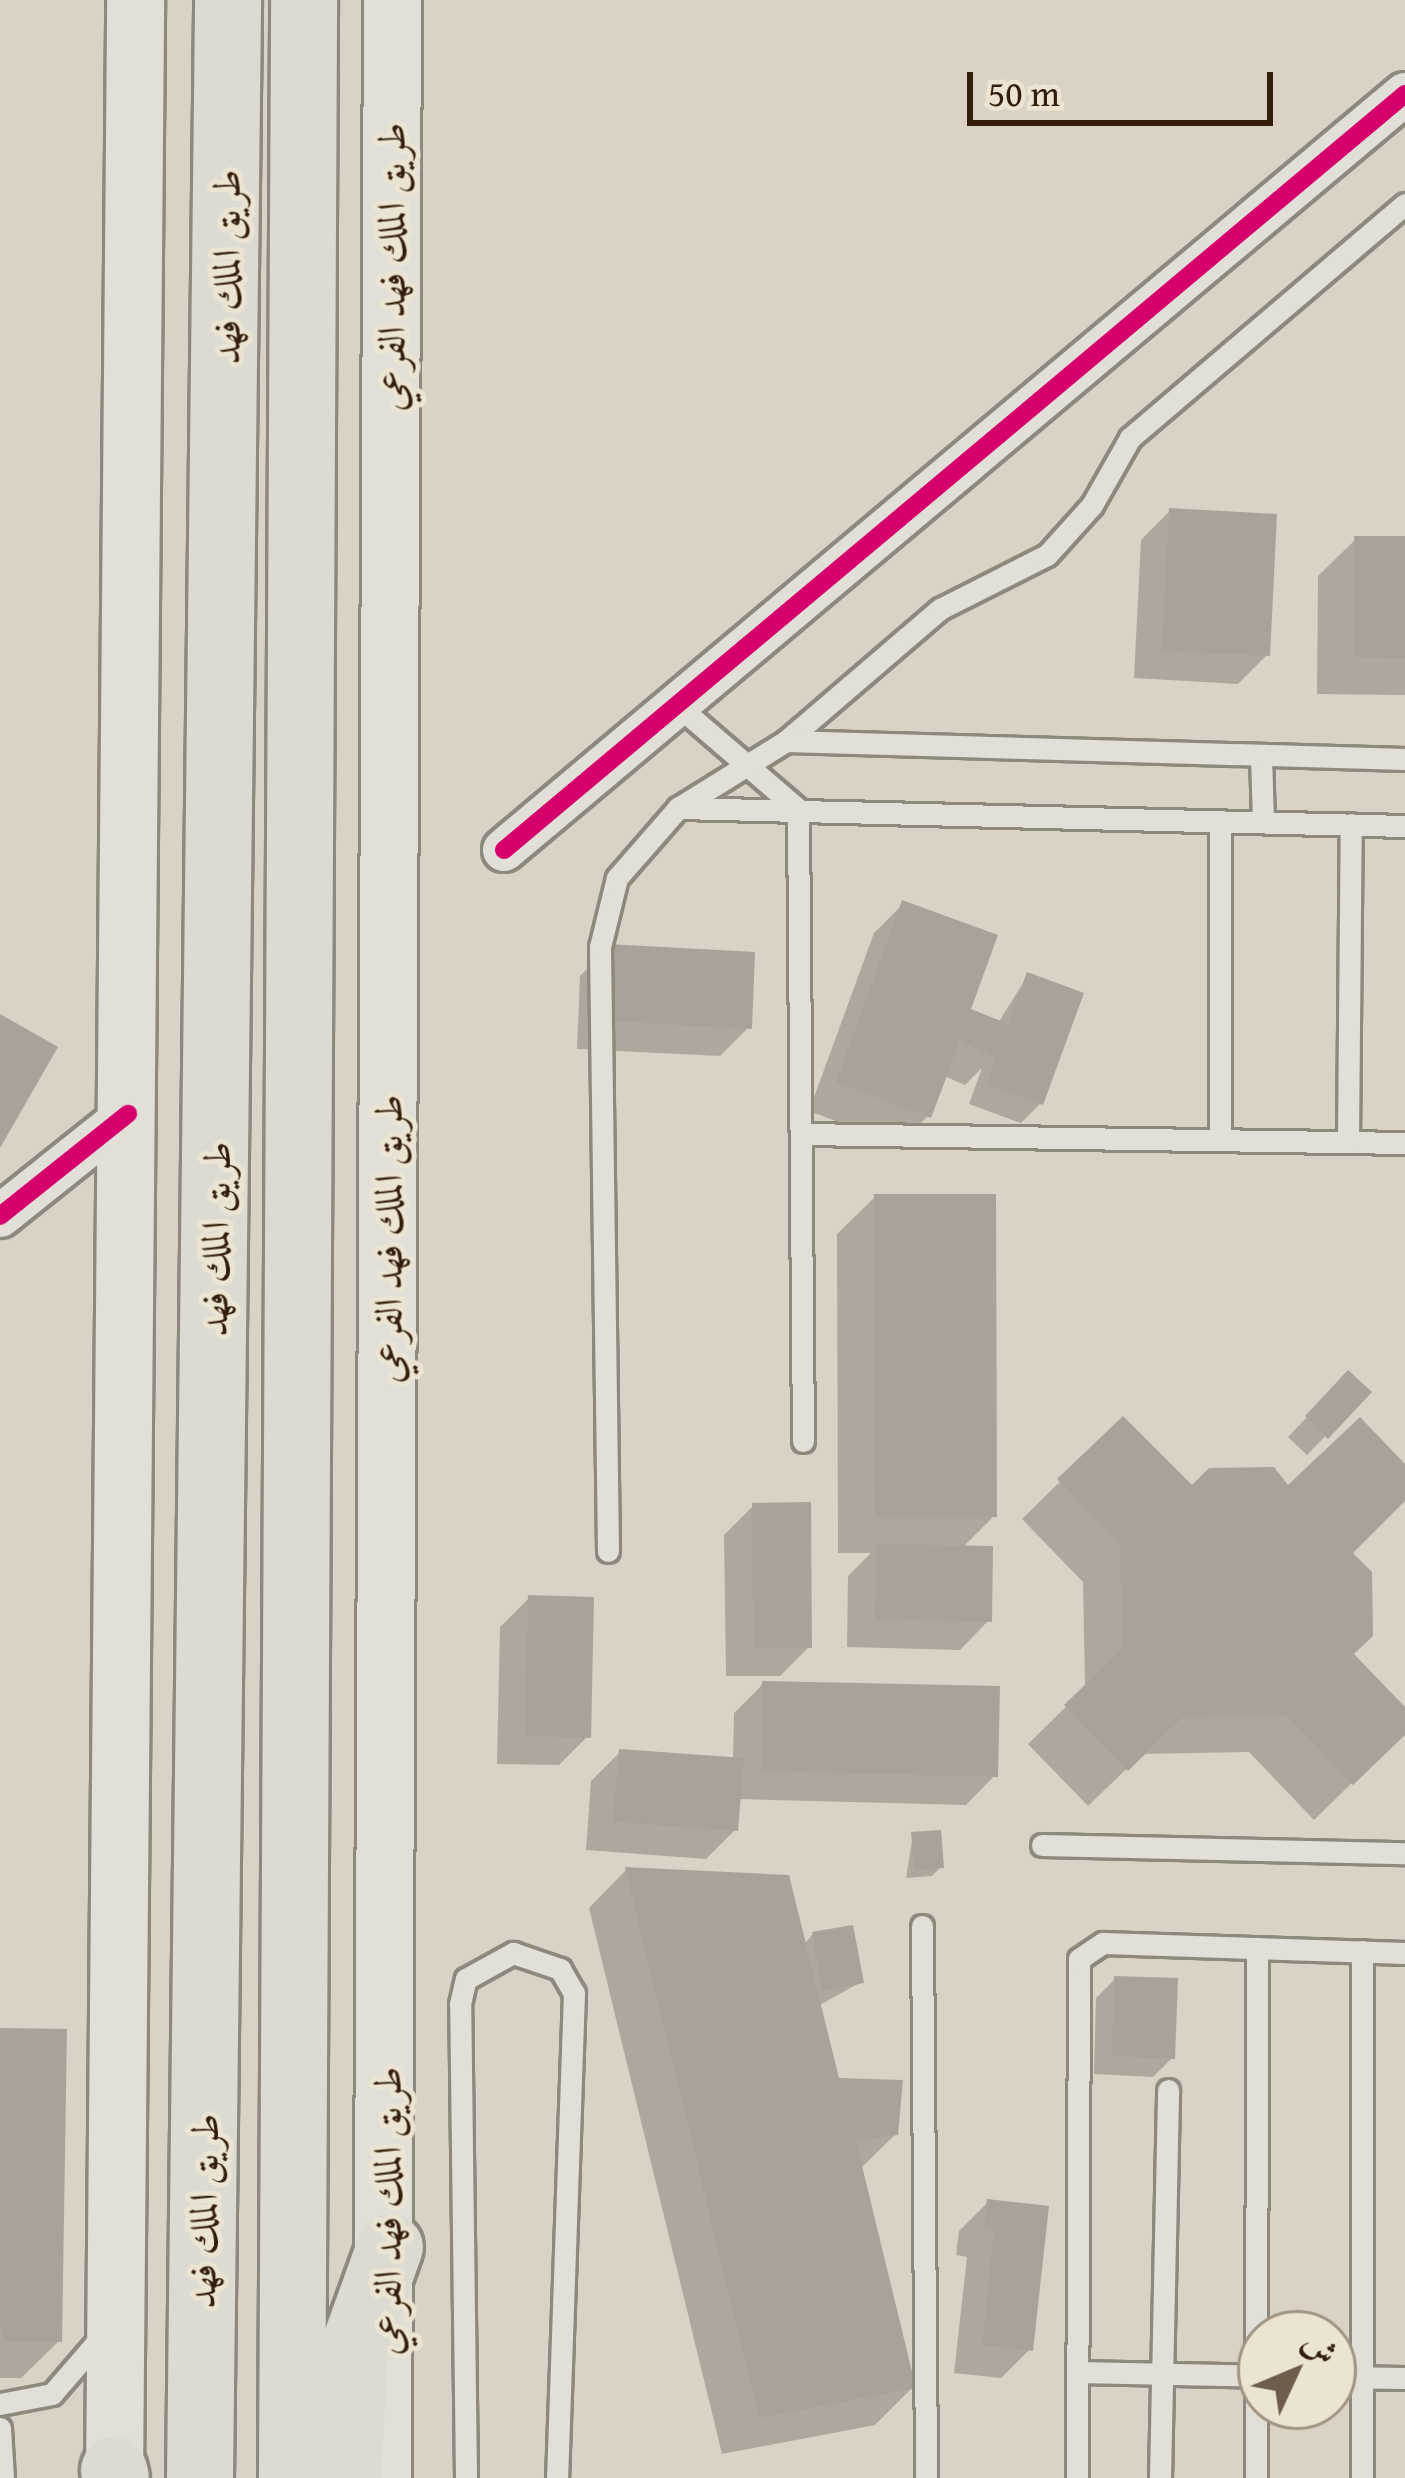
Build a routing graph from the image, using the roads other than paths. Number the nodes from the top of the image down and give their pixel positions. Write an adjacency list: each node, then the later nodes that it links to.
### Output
1 (135, 0): 19 (main road)
2 (228, 0): 48 (highway, طريق الملك فهد)
3 (304, 0): 49 (highway, طريق الملك فهد)
4 (392, 0): 34 (main road, طريق الملك فهد الفرعي)
5 (1405, 94): 7 (street)
6 (1405, 204): 8 (lane)
7 (676, 705): 11 (lane); 18 (street)
8 (786, 741): 9 (lane); 11 (lane)
9 (1261, 755): 10 (lane); 15 (lane)
10 (1405, 759)
11 (740, 770): 12 (lane); 13 (lane)
12 (678, 808): 13 (lane); 26 (lane)
13 (799, 809): 14 (lane); 20 (lane)
14 (1220, 821): 15 (lane); 21 (lane)
15 (1263, 822): 16 (lane)
16 (1352, 824): 17 (lane); 22 (lane)
17 (1405, 826)
18 (504, 850)
19 (128, 1114): 24 (street); 36 (main road)
20 (801, 1134): 21 (lane); 25 (lane)
21 (1220, 1140): 22 (lane)
22 (1348, 1142): 23 (lane)
23 (1405, 1143)
24 (0, 1216)
25 (803, 1441)
26 (608, 1551)
27 (1042, 1845): 28 (lane)
28 (1405, 1853)
29 (922, 1926): 54 (lane)
30 (1258, 1948): 31 (lane); 35 (lane); 37 (lane)
31 (1362, 1952): 32 (lane); 41 (lane)
32 (1405, 1953)
33 (1168, 2090): 38 (lane)
34 (390, 2247): 50 (highway); 51 (main road, طريق الملك فهد الفرعي)
35 (1258, 2310)
36 (114, 2319): 43 (lane); 46 (main road)
37 (1077, 2372): 38 (lane); 55 (lane)
38 (1164, 2374): 39 (lane); 56 (lane)
39 (1237, 2376)
40 (1357, 2377): 41 (lane)
41 (1361, 2377): 42 (lane); 58 (lane)
42 (1405, 2378)
43 (0, 2404)
44 (0, 2428): 47 (lane)
45 (1257, 2430): 57 (lane)
46 (115, 2475)
47 (3, 2478)
48 (200, 2478)
49 (292, 2478)
50 (348, 2478)
51 (382, 2478)
52 (466, 2478): 53 (lane)
53 (557, 2478)
54 (926, 2478)
55 (1077, 2478)
56 (1160, 2478)
57 (1256, 2478)
58 (1362, 2478)

